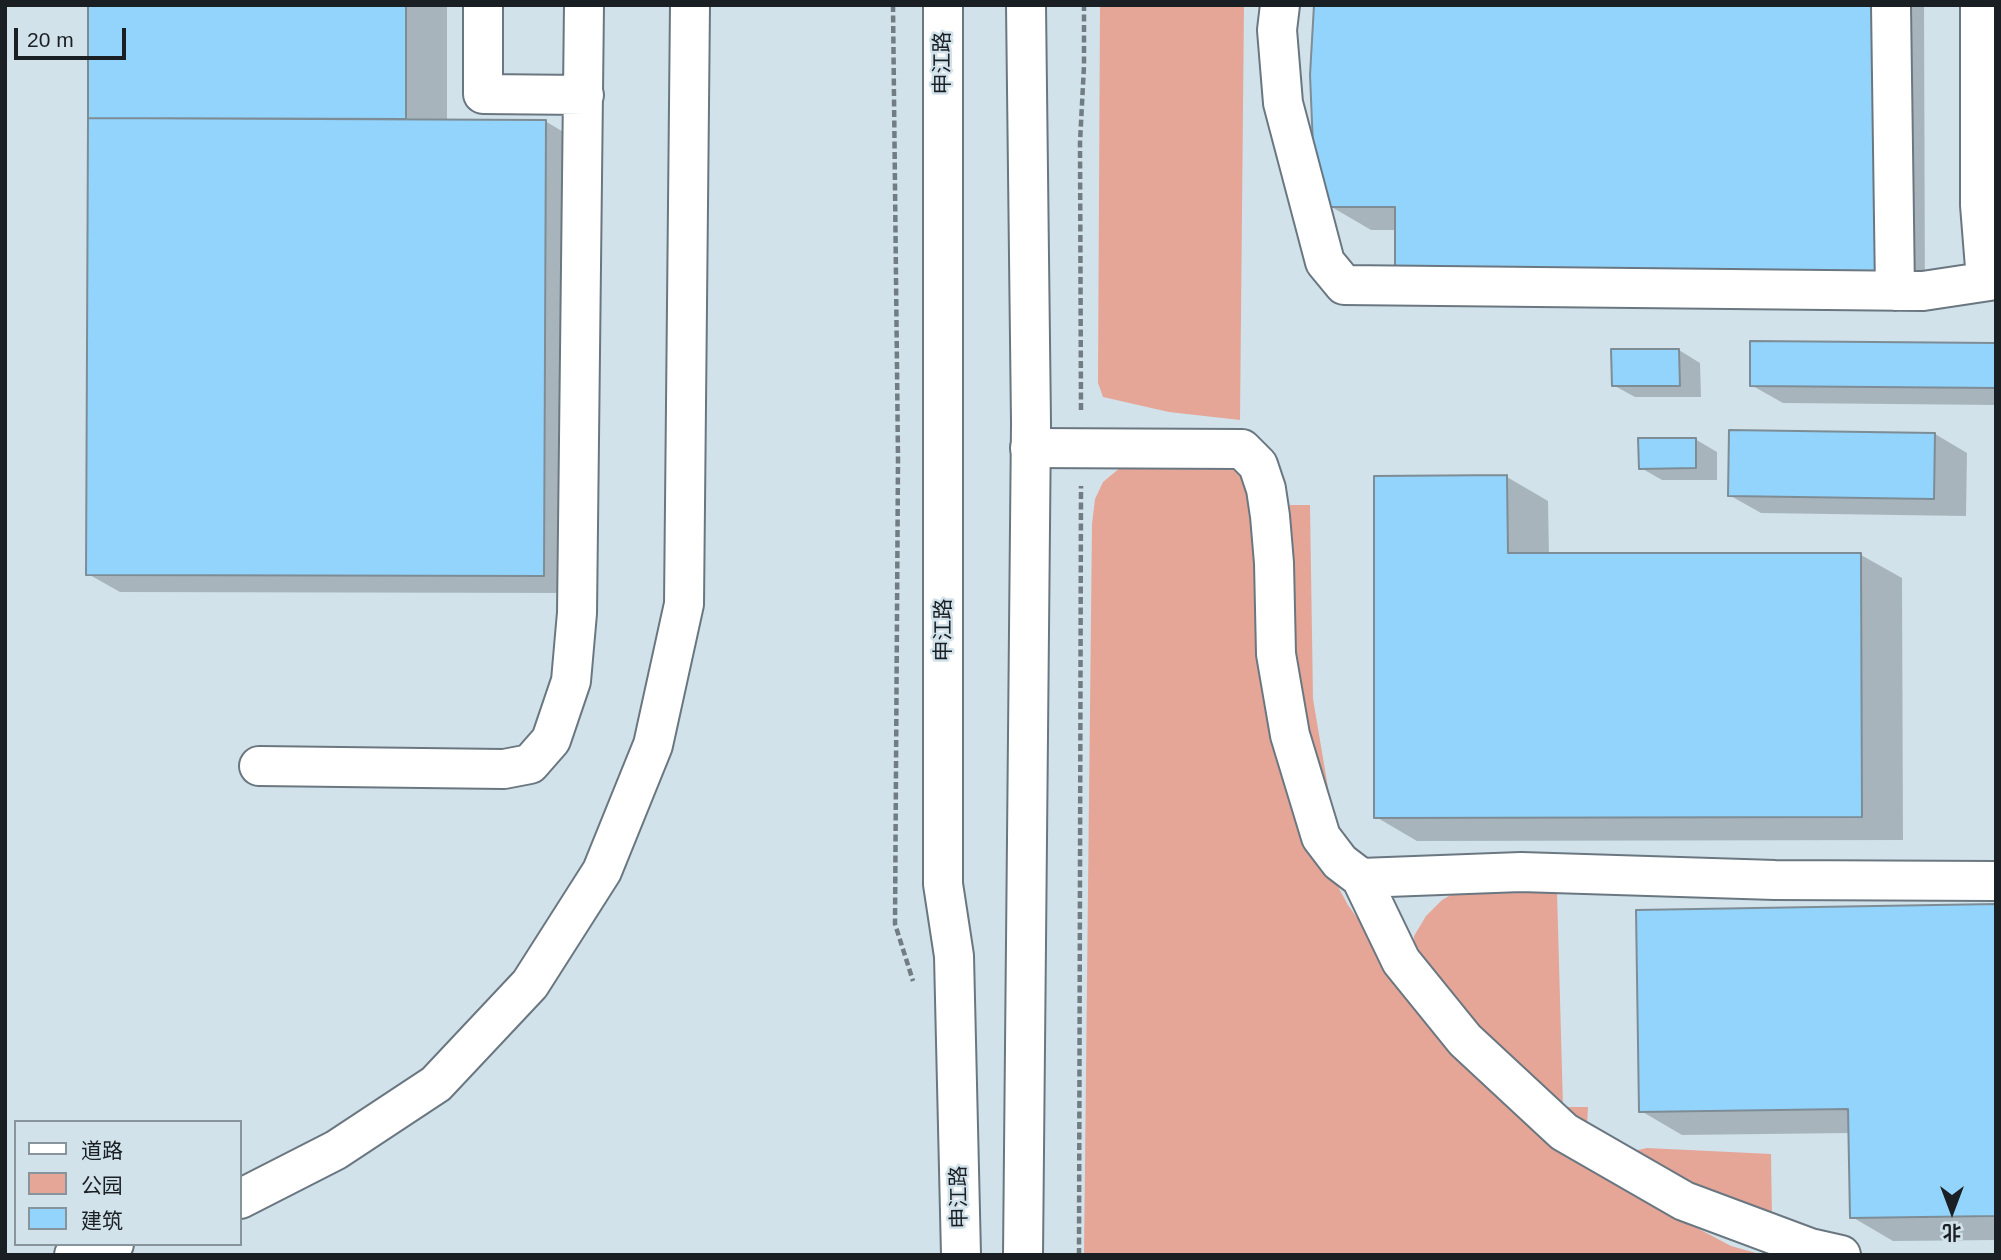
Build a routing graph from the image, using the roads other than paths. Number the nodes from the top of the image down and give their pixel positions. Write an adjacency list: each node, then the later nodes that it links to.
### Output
1 (483, 5): 9 (main road)
2 (584, 5): 9 (main road)
3 (690, 5): 16 (main road)
4 (943, 5): 19 (main road, 申江路)
5 (1026, 5): 12 (main road)
6 (1280, 5): 11 (main road)
7 (1891, 5): 11 (main road)
8 (1980, 5): 10 (main road)
9 (584, 95): 13 (main road)
10 (1991, 280): 11 (main road)
11 (1895, 291)
12 (1030, 448): 14 (main road); 20 (main road)
13 (259, 766)
14 (1361, 878): 15 (main road); 21 (main road)
15 (1996, 881)
16 (242, 1198)
17 (107, 1246): 18 (main road)
18 (74, 1255)
19 (961, 1255)
20 (1023, 1255)
21 (1841, 1255)

